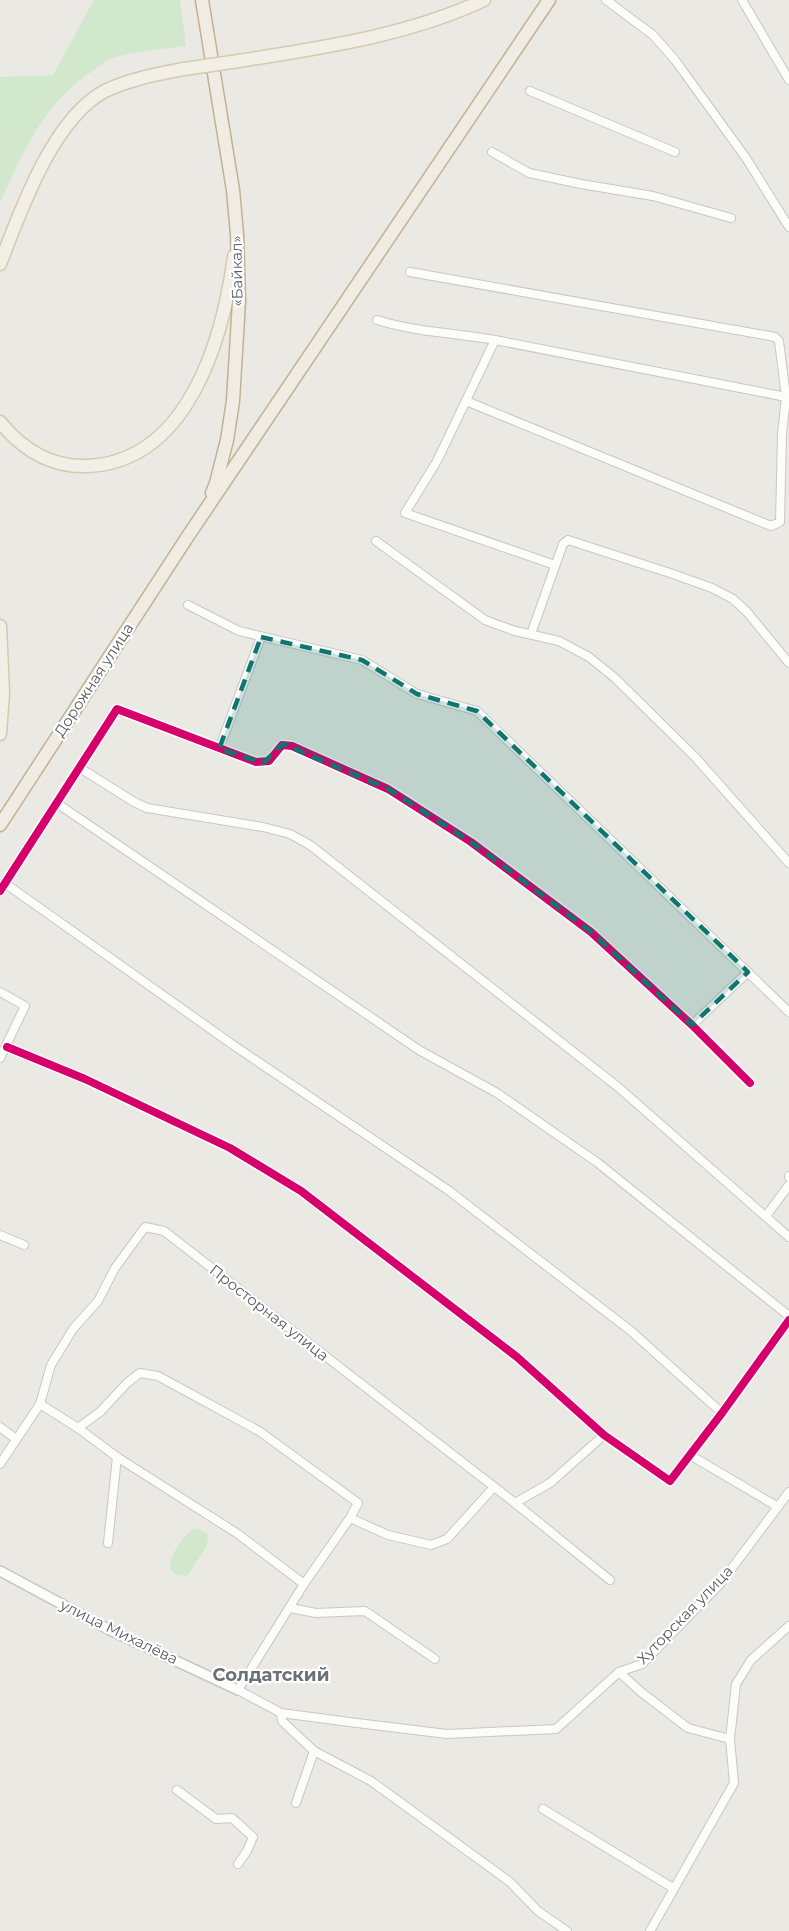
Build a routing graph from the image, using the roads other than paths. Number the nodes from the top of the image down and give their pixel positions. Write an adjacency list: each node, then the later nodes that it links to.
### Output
1 (202, 0): 12 (highway, «Байкал»)
2 (484, 0): 13 (main road, bridge)
3 (549, 0): 21 (highway)
4 (606, 0): 11 (street)
5 (742, 0): 6 (street)
6 (789, 80)
7 (530, 91): 9 (street)
8 (492, 152): 10 (street)
9 (675, 152)
10 (732, 218)
11 (789, 227)
12 (237, 234): 19 (main road); 21 (highway, «Байкал»)
13 (0, 264)
14 (410, 272): 17 (street)
15 (377, 320): 16 (street)
16 (495, 340): 17 (street); 18 (street)
17 (786, 397): 20 (street)
18 (466, 401): 20 (street); 23 (street)
19 (0, 422)
20 (785, 433)
21 (188, 536): 33 (highway, Дорожная улица)
22 (376, 541): 26 (street)
23 (555, 565): 26 (street); 28 (street)
24 (188, 605): 27 (street)
25 (0, 626): 29 (main road)
26 (531, 634): 34 (street)
27 (261, 637): 30 (street); 37 (street)
28 (789, 663)
29 (0, 734)
30 (219, 749): 31 (street); 40 (street)
31 (80, 768): 32 (street); 45 (street)
32 (58, 804): 35 (street); 49 (street)
33 (0, 825)
34 (789, 863)
35 (6, 884): 36 (street); 51 (street)
36 (0, 891)
37 (748, 972): 39 (street); 40 (street)
38 (0, 992): 41 (street)
39 (789, 1012)
40 (692, 1024): 43 (street)
41 (7, 1047): 42 (street); 54 (street)
42 (0, 1058)
43 (750, 1083)
44 (789, 1185): 45 (street)
45 (766, 1216): 47 (street)
46 (0, 1235): 48 (street)
47 (789, 1237)
48 (24, 1245)
49 (789, 1318): 51 (street)
50 (40, 1404): 53 (street); 55 (street, Просторная улица); 59 (street, Просторная улица)
51 (723, 1413): 56 (street)
52 (0, 1427): 55 (street)
53 (78, 1428): 57 (street); 63 (street)
54 (604, 1435): 56 (street); 61 (street)
55 (16, 1439): 58 (street, Просторная улица)
56 (690, 1455): 62 (street)
57 (117, 1456): 64 (street); 67 (street)
58 (0, 1464)
59 (494, 1487): 61 (street, Просторная улица); 63 (street)
60 (789, 1492): 62 (street, Хуторская улица)
61 (515, 1503): 66 (street, Просторная улица)
62 (778, 1507): 71 (street, Хуторская улица)
63 (350, 1518): 67 (street)
64 (108, 1543)
65 (0, 1571): 72 (street, улица Михалёва)
66 (610, 1580)
67 (304, 1584): 68 (street)
68 (290, 1608): 70 (street); 72 (street)
69 (789, 1626): 74 (street)
70 (435, 1659)
71 (619, 1672): 73 (street, Хуторская улица); 74 (street)
72 (238, 1690): 73 (street)
73 (281, 1713): 75 (street)
74 (730, 1739): 80 (street)
75 (314, 1751): 77 (street); 81 (street)
76 (177, 1790): 79 (street)
77 (296, 1803)
78 (543, 1809): 80 (street)
79 (238, 1864)
80 (673, 1887): 82 (street)
81 (567, 1931)
82 (650, 1931)

